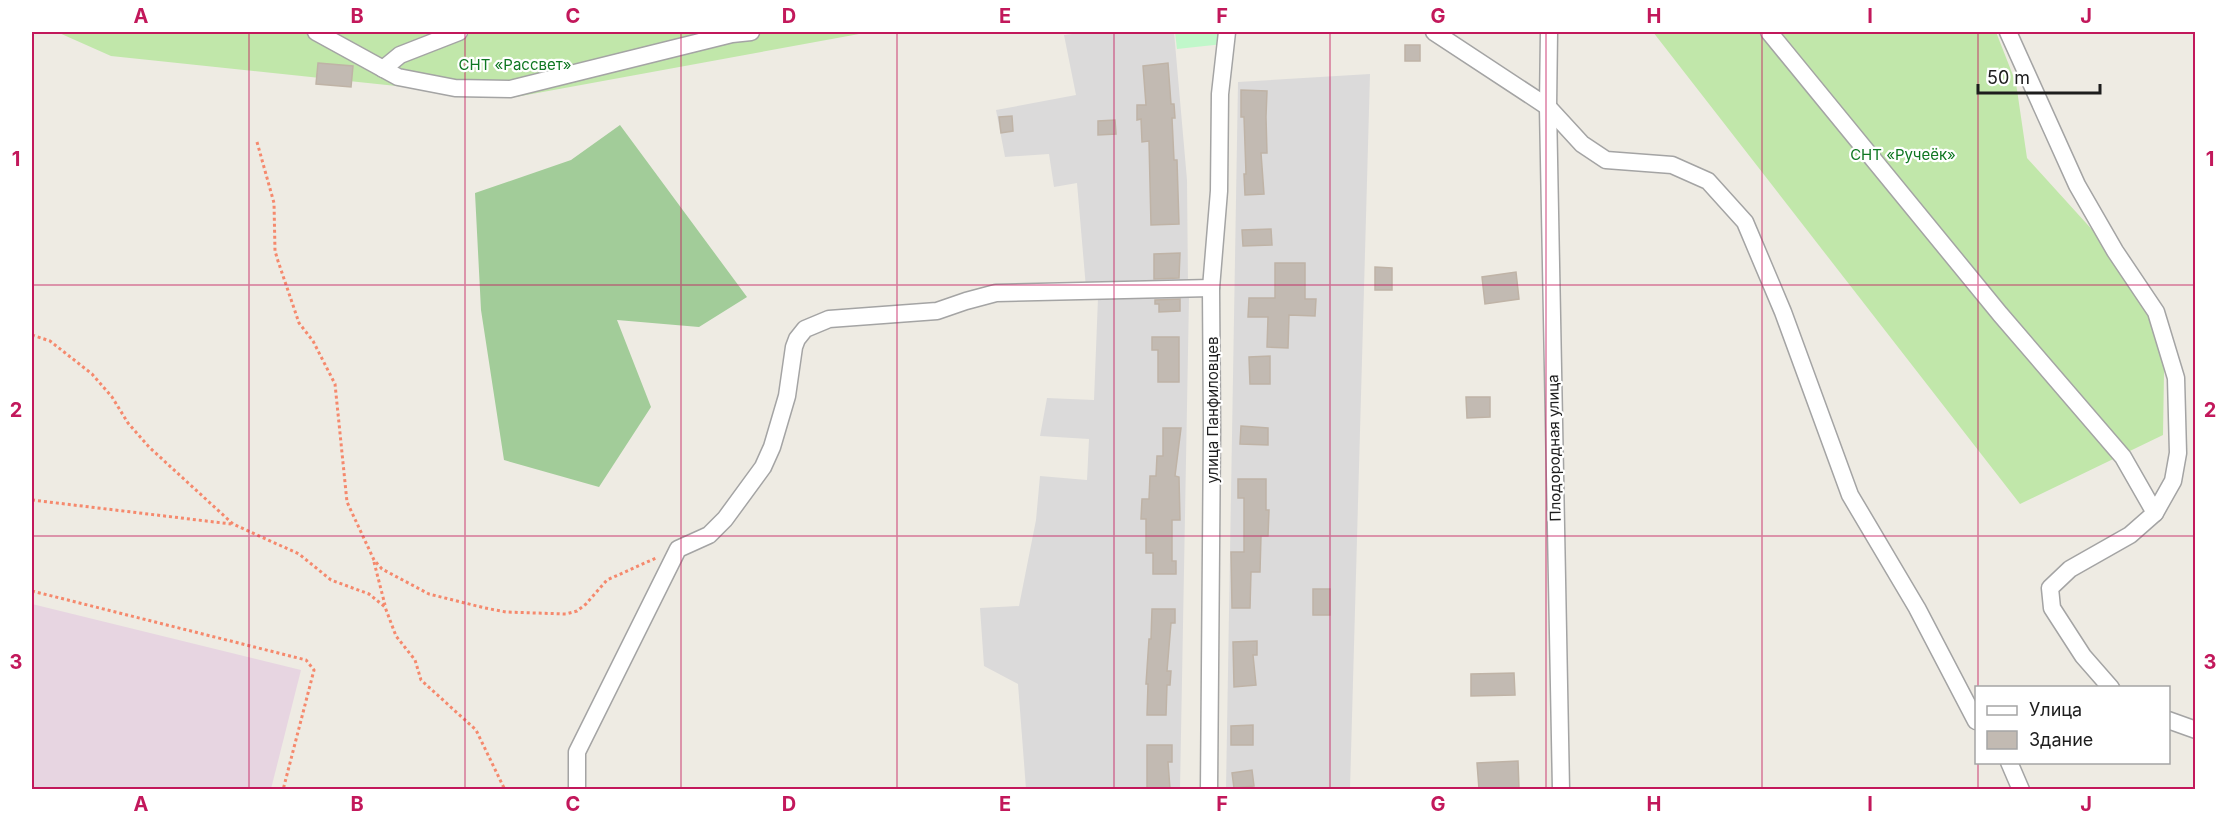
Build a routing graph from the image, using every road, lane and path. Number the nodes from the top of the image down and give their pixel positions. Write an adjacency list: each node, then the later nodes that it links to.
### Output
1 (316, 32): 9 (street)
2 (459, 32): 9 (street)
3 (752, 32): 9 (street)
4 (1227, 32): 12 (street, улица Панфиловцев)
5 (1434, 32): 10 (street)
6 (1549, 32): 10 (street, Плодородная улица)
7 (1769, 32): 15 (street)
8 (2008, 32): 15 (street)
9 (383, 69)
10 (1548, 107): 22 (street); 30 (street, Плодородная улица)
11 (257, 142): 18 (path)
12 (1211, 288): 17 (street); 29 (street, улица Панфиловцев)
13 (32, 334): 16 (path)
14 (32, 500): 16 (path)
15 (2156, 513): 21 (street)
16 (233, 524): 20 (path)
17 (678, 549): 18 (path); 28 (street)
18 (374, 561): 20 (path)
19 (32, 591): 26 (path)
20 (385, 607): 27 (path)
21 (2110, 686)
22 (1975, 717)
23 (2183, 726): 24 (street)
24 (2196, 742)
25 (2010, 764): 31 (street)
26 (283, 789)
27 (505, 789)
28 (578, 789)
29 (1209, 789)
30 (1561, 789)
31 (2021, 789)

